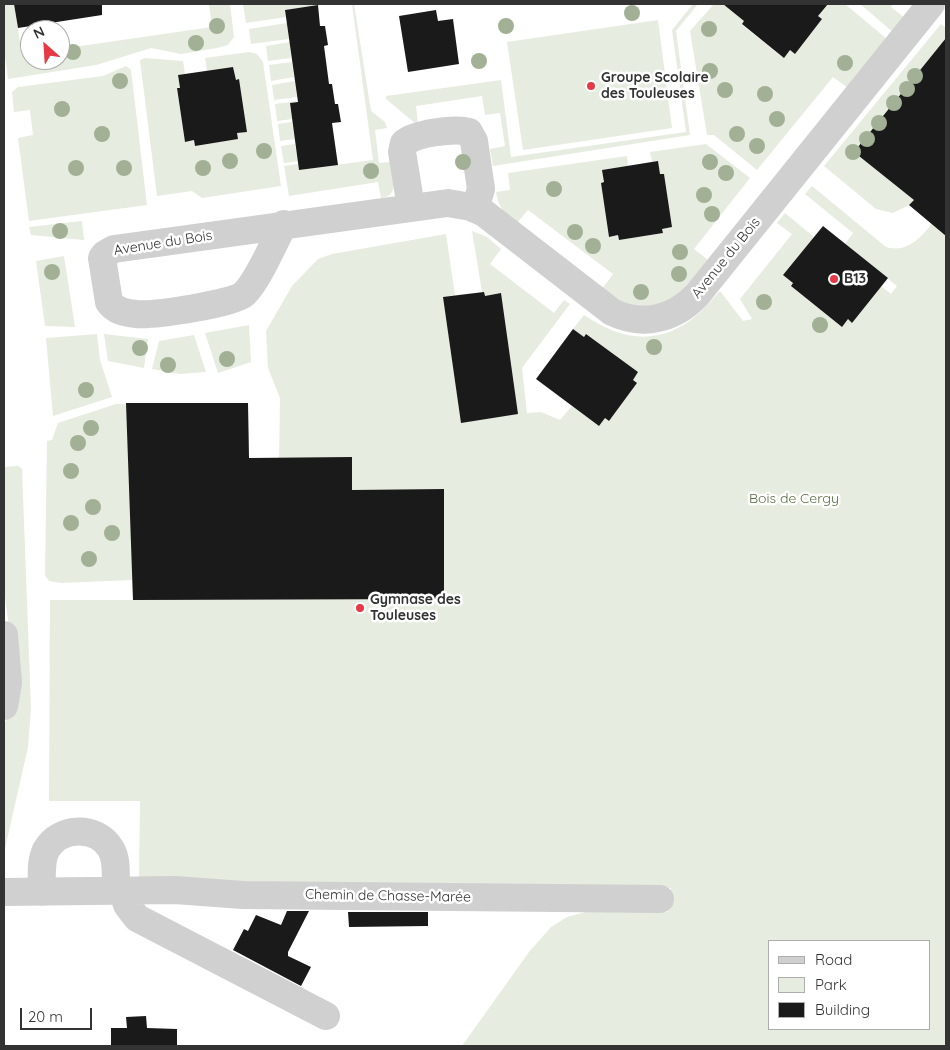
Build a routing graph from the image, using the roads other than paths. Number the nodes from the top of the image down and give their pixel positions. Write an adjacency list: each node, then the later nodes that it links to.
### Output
1 (931, 4): 3 (street, Avenue du Bois)
2 (411, 207): 3 (street, Avenue du Bois); 3 (street); 4 (street, Avenue du Bois)
3 (475, 209)
4 (284, 224): 4 (street, Avenue du Bois)
5 (4, 635): 6 (street)
6 (4, 706)
7 (119, 891): 9 (street, Chemin de Chasse-Marée); 9 (street); 10 (street, Chemin de Chasse-Marée); 11 (street)
8 (4, 892): 9 (street, Chemin de Chasse-Marée)
9 (42, 892)
10 (660, 899)
11 (326, 1016)

